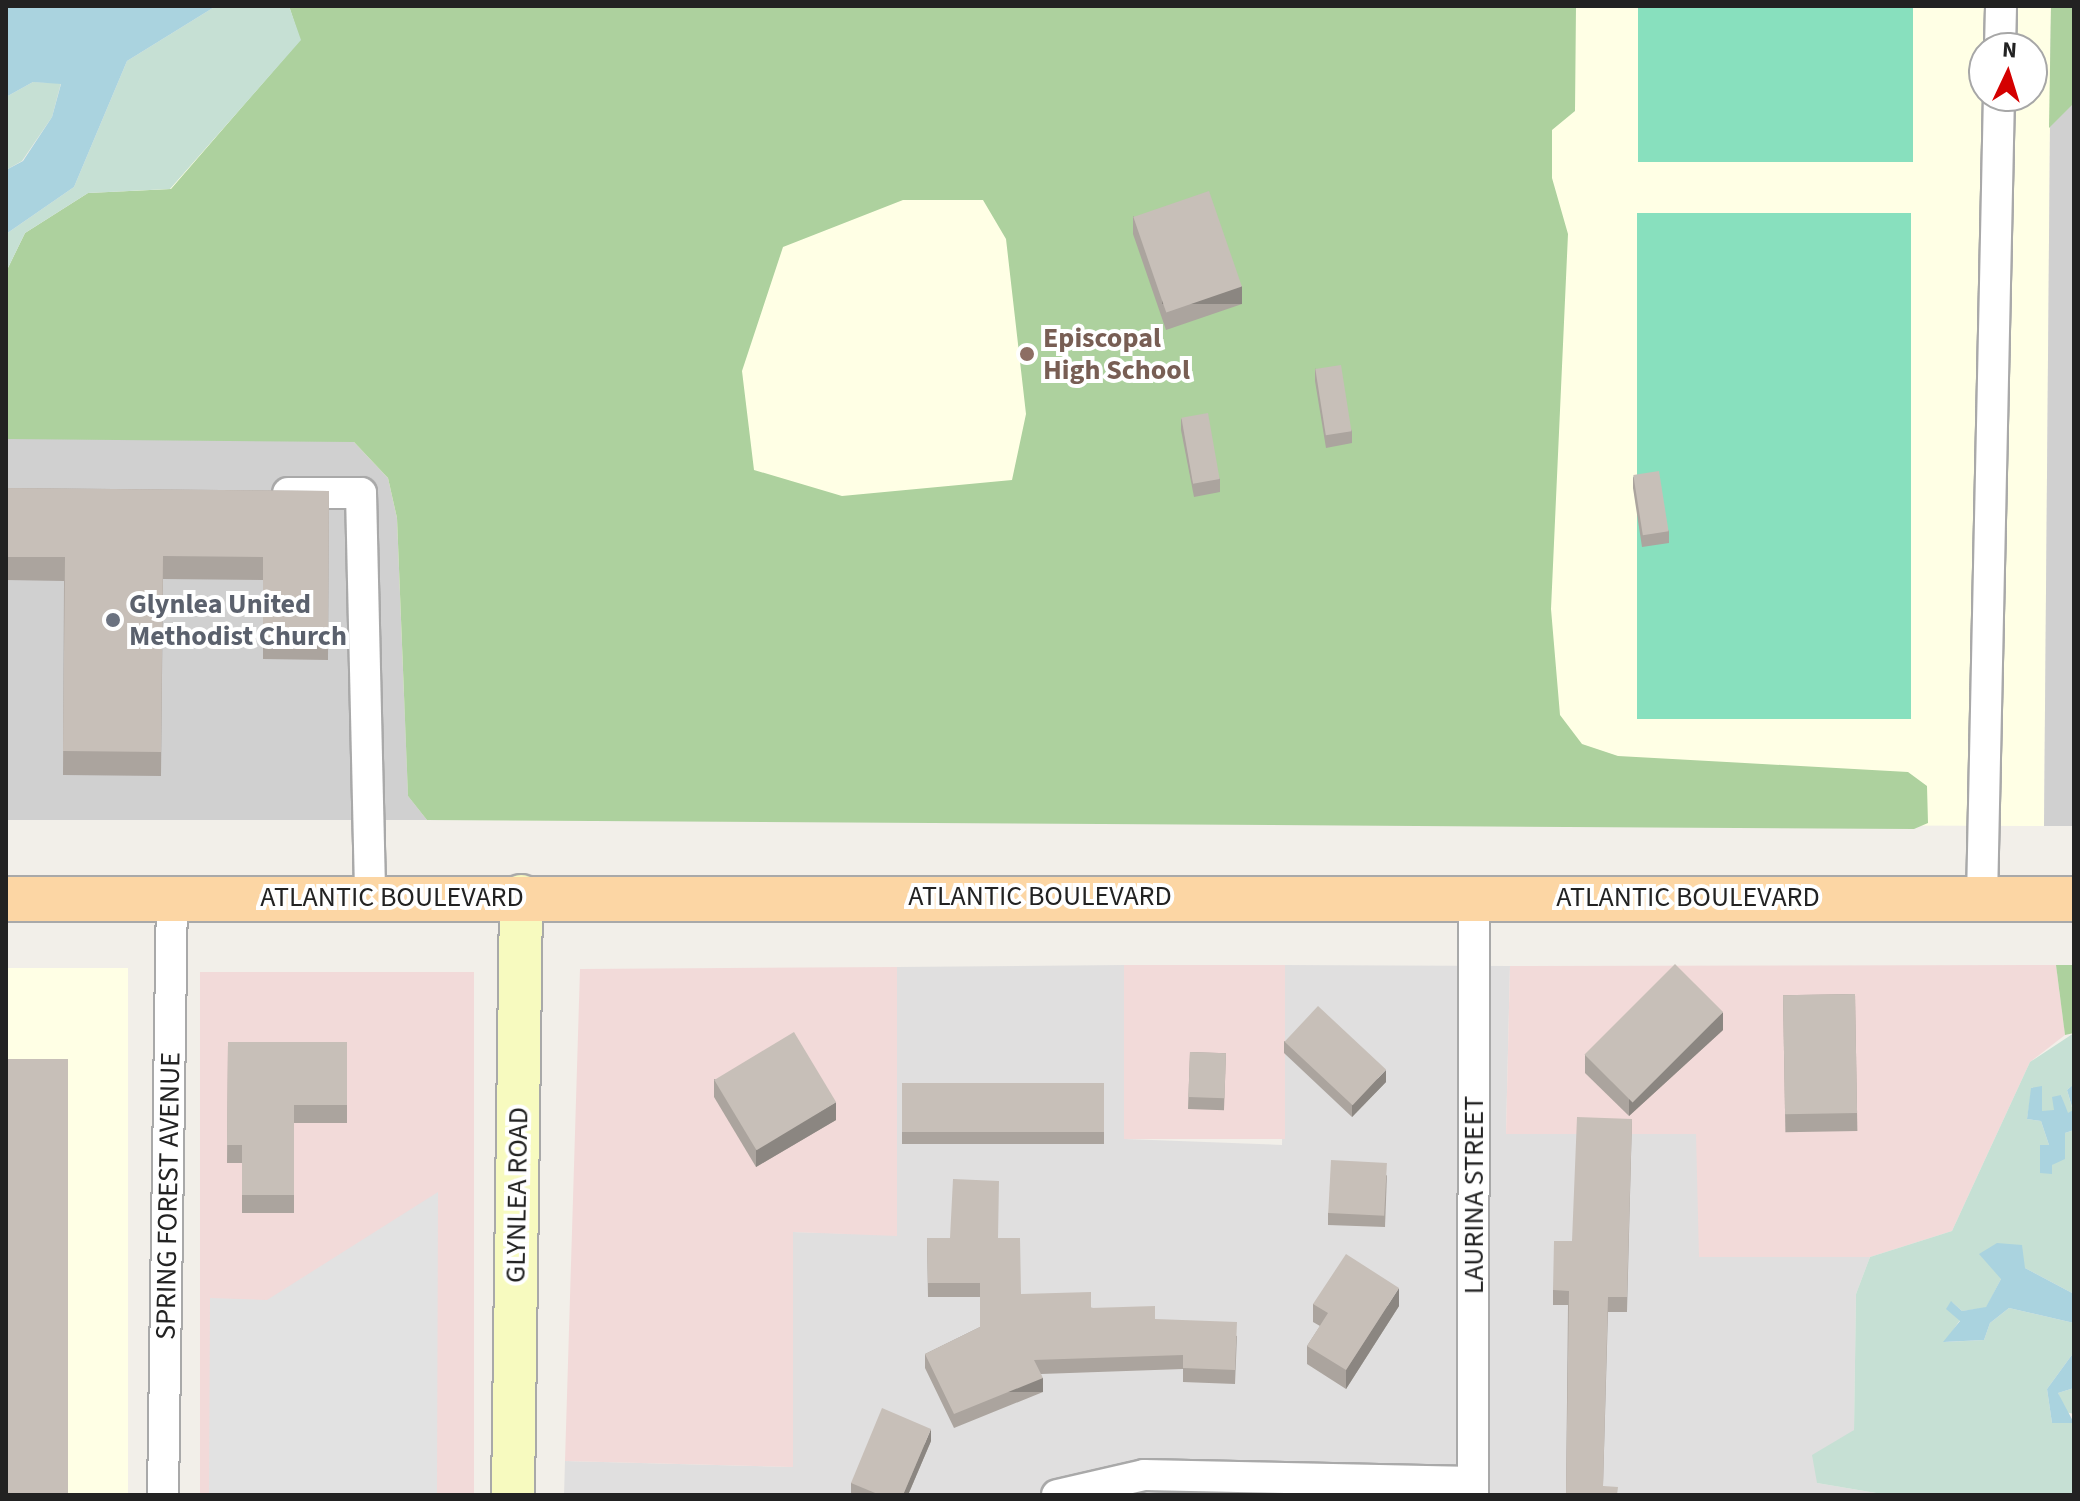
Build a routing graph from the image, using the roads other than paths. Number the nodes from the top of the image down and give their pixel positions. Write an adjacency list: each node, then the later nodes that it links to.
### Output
1 (2001, 6): 2 (street)
2 (2000, 32)
3 (1999, 112): 10 (street)
4 (252, 493): 8 (street)
5 (521, 896): 6 (main road, ATLANTIC BOULEVARD); 8 (main road, ATLANTIC BOULEVARD); 14 (street, GLYNLEA ROAD)
6 (1474, 896): 10 (main road, ATLANTIC BOULEVARD); 12 (street, LAURINA STREET)
7 (172, 898): 8 (main road, ATLANTIC BOULEVARD); 9 (main road, ATLANTIC BOULEVARD); 13 (street, SPRING FOREST AVENUE)
8 (370, 898)
9 (6, 899)
10 (1982, 899): 11 (main road, ATLANTIC BOULEVARD)
11 (2074, 899)
12 (1473, 1488): 15 (street)
13 (163, 1495)
14 (513, 1495)
15 (1057, 1495)

